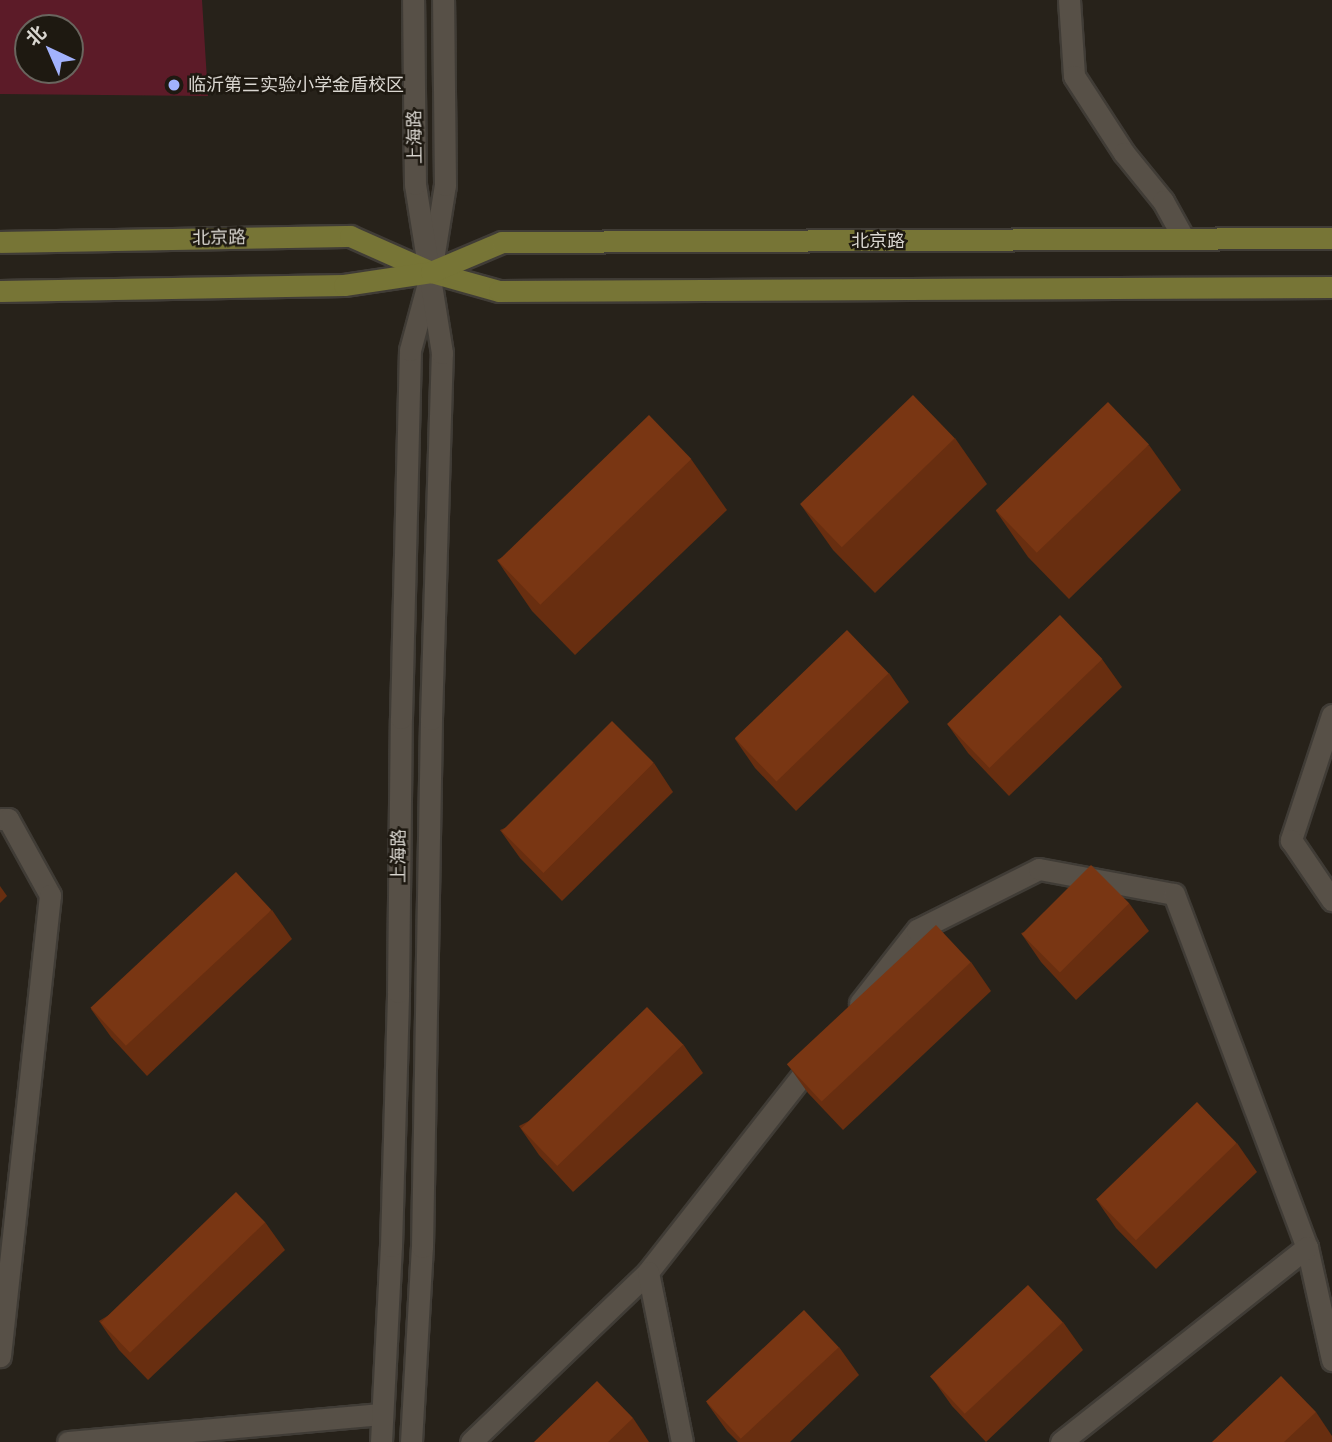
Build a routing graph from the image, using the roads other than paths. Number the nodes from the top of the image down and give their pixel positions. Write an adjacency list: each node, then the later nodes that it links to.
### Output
1 (413, 0): 7 (street, 上海路)
2 (443, 0): 7 (street, 上海路)
3 (1069, 0): 5 (street)
4 (1332, 238): 5 (main road, 北京路)
5 (1184, 239): 7 (main road, 北京路)
6 (0, 242): 7 (main road, 北京路)
7 (431, 272): 8 (main road, 北京路); 9 (main road, 北京路); 19 (street, 上海路); 22 (street, 上海路)
8 (1332, 287)
9 (0, 291)
10 (1332, 715): 12 (street)
11 (0, 819): 17 (street)
12 (1332, 900)
13 (850, 1015): 15 (street)
14 (833, 1037): 16 (street)
15 (1307, 1247): 18 (street); 25 (street)
16 (648, 1272): 23 (street); 24 (street)
17 (0, 1356)
18 (1332, 1360)
19 (383, 1415): 20 (street); 21 (street, 上海路)
20 (68, 1442)
21 (381, 1442)
22 (411, 1442)
23 (471, 1442)
24 (682, 1442)
25 (1061, 1442)

